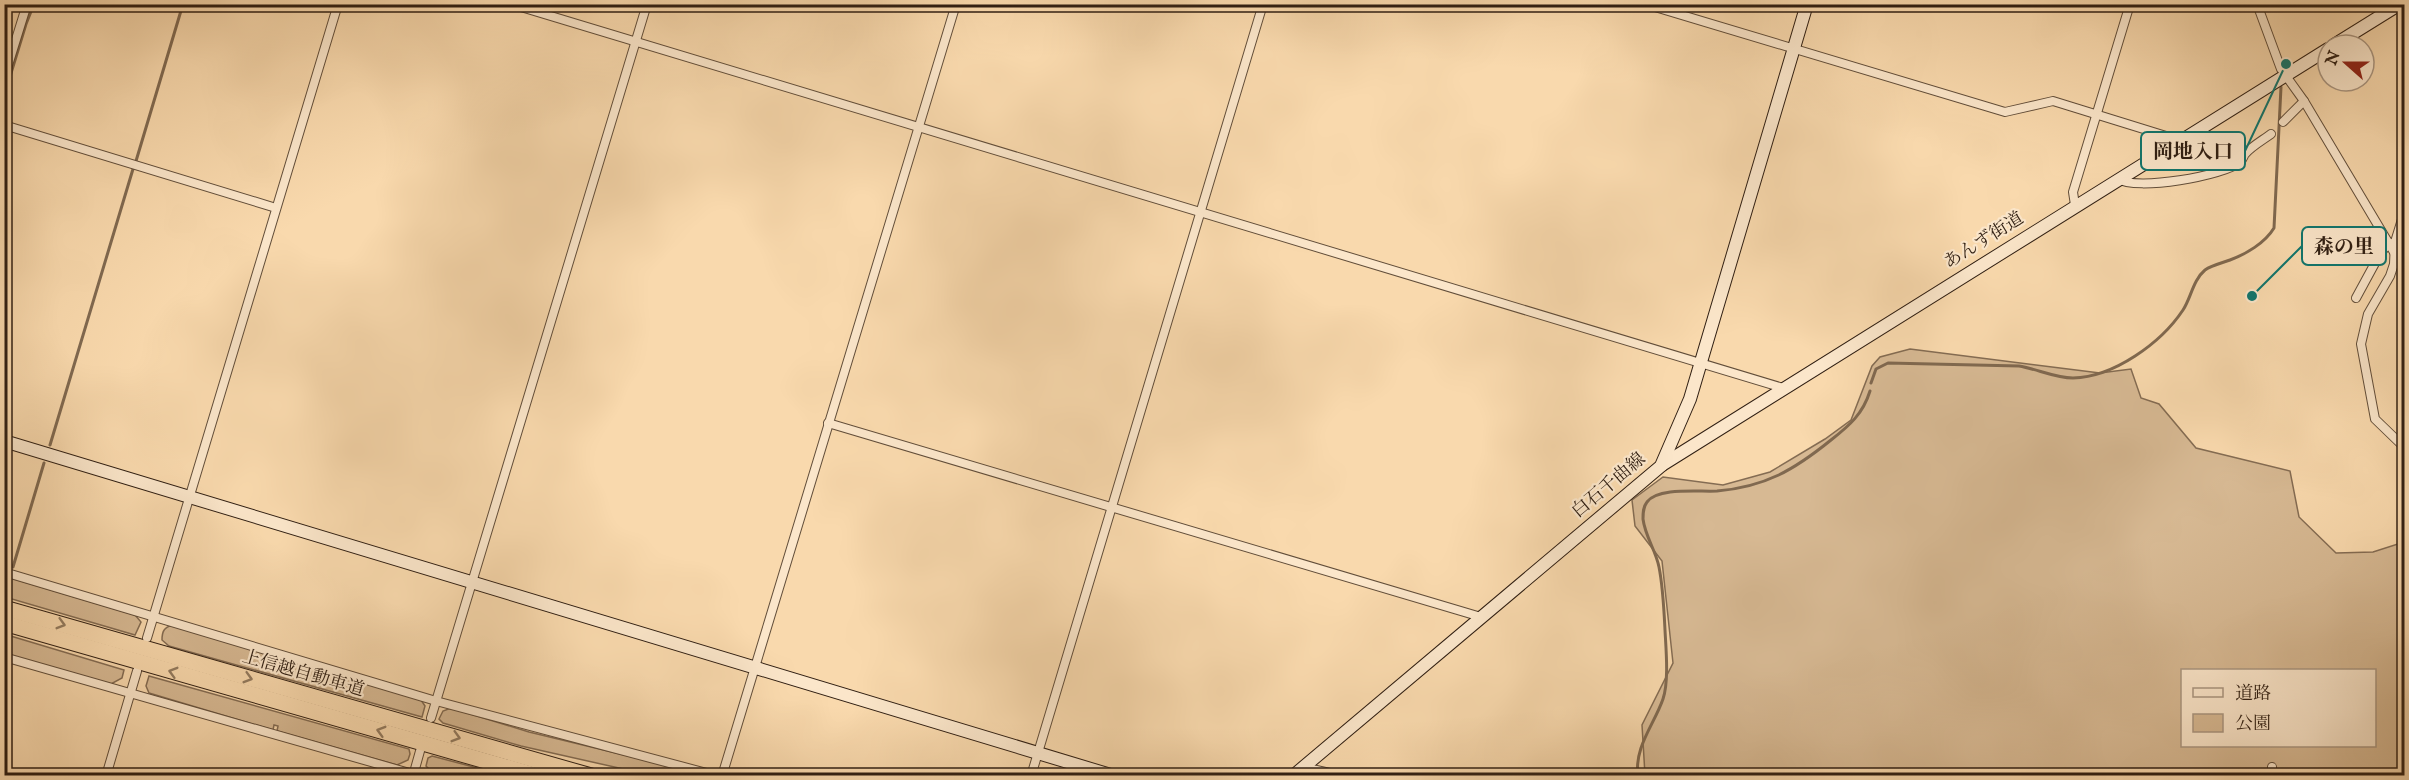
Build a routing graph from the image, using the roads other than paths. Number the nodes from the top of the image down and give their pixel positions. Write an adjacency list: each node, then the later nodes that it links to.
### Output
1 (27, 4): 17 (street)
2 (338, 4): 27 (street)
3 (511, 4): 13 (street)
4 (647, 4): 13 (street)
5 (956, 4): 22 (street)
6 (1263, 4): 28 (street)
7 (1645, 4): 14 (street)
8 (1807, 4): 14 (street, 白石千曲線)
9 (2130, 4): 19 (street)
10 (2257, 4): 16 (street)
11 (2400, 4): 12 (street)
12 (2353, 33)
13 (636, 42): 22 (street); 42 (street)
14 (1794, 50): 19 (street); 33 (street, 白石千曲線)
15 (2316, 56): 16 (street, あんず街道)
16 (2286, 74): 18 (street); 24 (street, あんず街道)
17 (4, 78)
18 (2304, 101): 20 (street); 30 (street)
19 (2096, 114): 24 (street); 26 (street)
20 (2283, 122)
21 (4, 125): 27 (street)
22 (919, 127): 28 (street); 35 (street)
23 (2271, 134): 25 (street)
24 (2179, 140): 25 (street, あんず街道)
25 (2118, 179): 26 (street, あんず街道)
26 (2074, 205): 34 (street, あんず街道)
27 (276, 208): 39 (street)
28 (1201, 213): 33 (street); 40 (street)
29 (2404, 213): 30 (street)
30 (2392, 247): 31 (street); 32 (street); 37 (street)
31 (2404, 269)
32 (2356, 298)
33 (1700, 363): 34 (street); 38 (street, 白石千曲線)
34 (1783, 388): 38 (street, あんず街道)
35 (828, 423): 40 (street); 49 (street)
36 (4, 441): 39 (street)
37 (2404, 447)
38 (1661, 466): 45 (street, 白石千曲線)
39 (189, 497): 42 (street); 44 (street)
40 (1112, 507): 45 (street); 55 (street)
41 (4, 572): 44 (street)
42 (473, 582): 49 (street); 52 (street)
43 (4, 608): 60 (highway, 上信越自動車道, one-way to 60)
44 (154, 616): 47 (street); 52 (street)
45 (1481, 617): 56 (street, 白石千曲線)
46 (4, 623): 59 (highway, 上信越自動車道, one-way to 46)
47 (147, 638)
48 (4, 657): 51 (street)
49 (753, 668): 55 (street); 61 (street)
50 (137, 670): 51 (street)
51 (131, 692): 57 (street); 58 (street)
52 (436, 701): 53 (street); 61 (street)
53 (431, 718)
54 (420, 751): 57 (street)
55 (1038, 752): 62 (street); 63 (street)
56 (1298, 771): 64 (street)
57 (415, 775)
58 (106, 776)
59 (538, 776)
60 (591, 776)
61 (720, 776)
62 (1031, 776)
63 (1114, 776)
64 (1343, 776)

